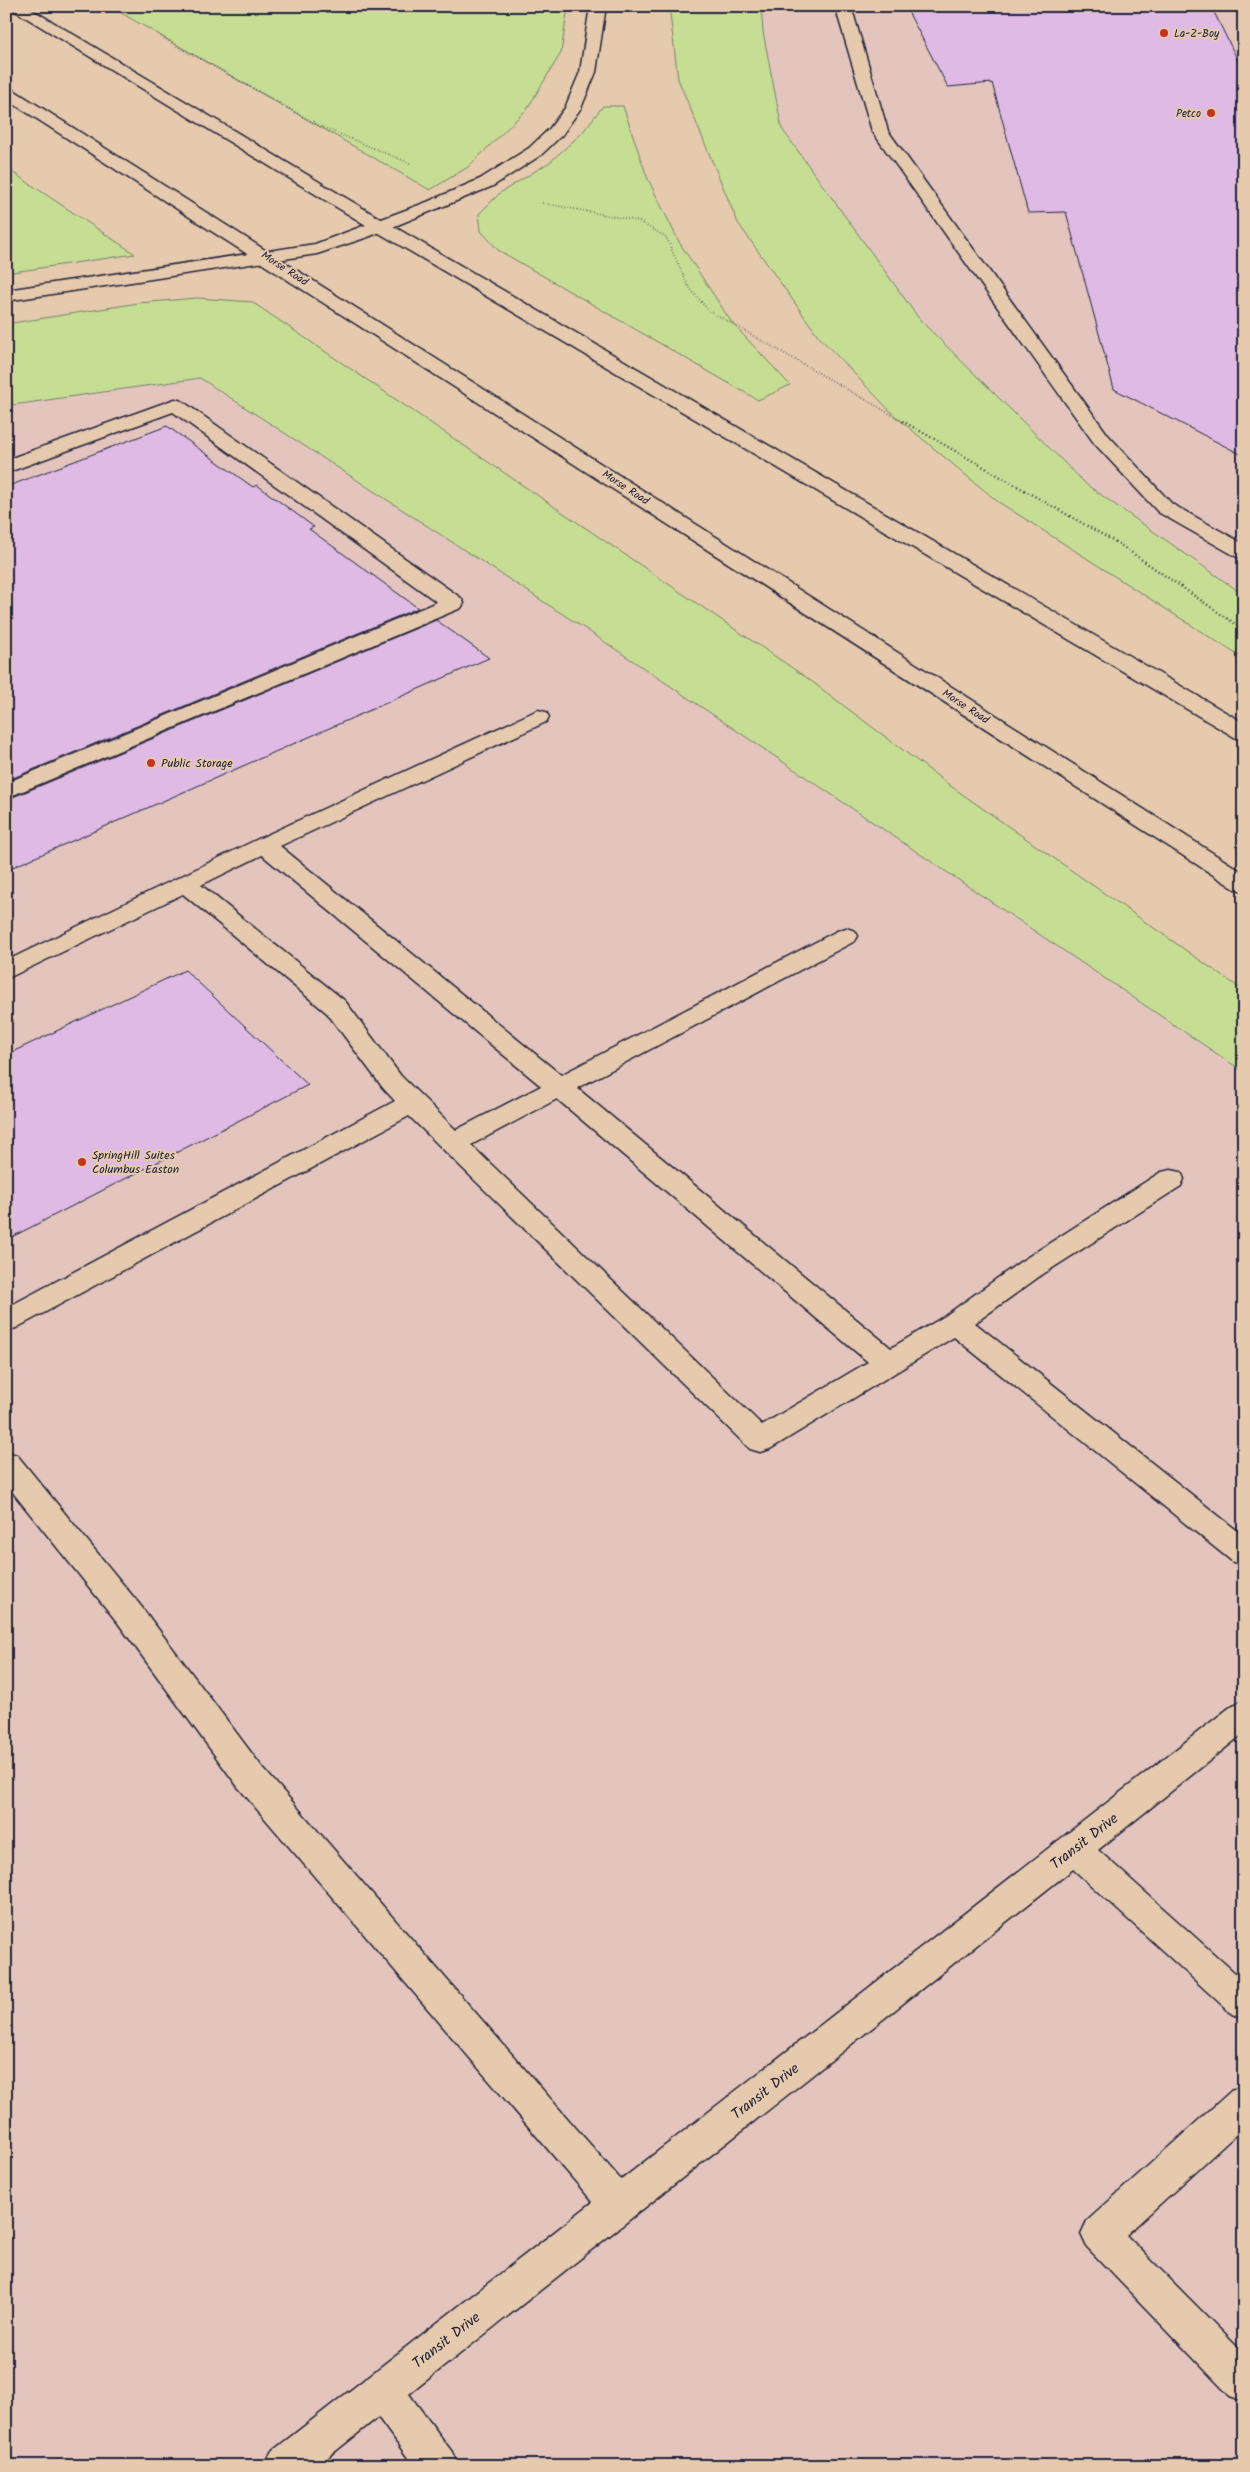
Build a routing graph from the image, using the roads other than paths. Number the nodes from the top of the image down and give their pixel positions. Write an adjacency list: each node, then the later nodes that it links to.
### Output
1 (11, 6): 5 (main road)
2 (15, 6): 7 (main road)
3 (598, 6): 7 (main road)
4 (842, 6): 11 (main road)
5 (6, 9)
6 (6, 92): 8 (main road, Morse Road)
7 (380, 226): 8 (main road); 13 (main road)
8 (266, 257): 9 (main road); 17 (main road, Morse Road)
9 (6, 296)
10 (6, 467): 14 (main road)
11 (1244, 553)
12 (538, 717): 15 (main road)
13 (1244, 734)
14 (6, 791)
15 (264, 845): 16 (main road); 20 (main road)
16 (185, 884): 19 (main road); 21 (main road)
17 (1244, 884)
18 (846, 936): 20 (main road)
19 (6, 972)
20 (559, 1087): 22 (main road); 26 (main road)
21 (412, 1103): 22 (main road); 24 (main road)
22 (453, 1143): 26 (main road)
23 (1171, 1179): 25 (main road)
24 (6, 1321)
25 (955, 1323): 26 (main road); 28 (main road)
26 (889, 1363)
27 (6, 1463): 33 (main road)
28 (1244, 1553)
29 (1244, 1714): 30 (main road, Transit Drive)
30 (1074, 1849): 31 (main road); 33 (main road, Transit Drive)
31 (1244, 2003)
32 (1244, 2103): 34 (main road)
33 (619, 2205): 35 (main road, Transit Drive)
34 (1244, 2382)
35 (382, 2390): 36 (main road, Transit Drive); 37 (main road)
36 (285, 2466)
37 (438, 2466)

